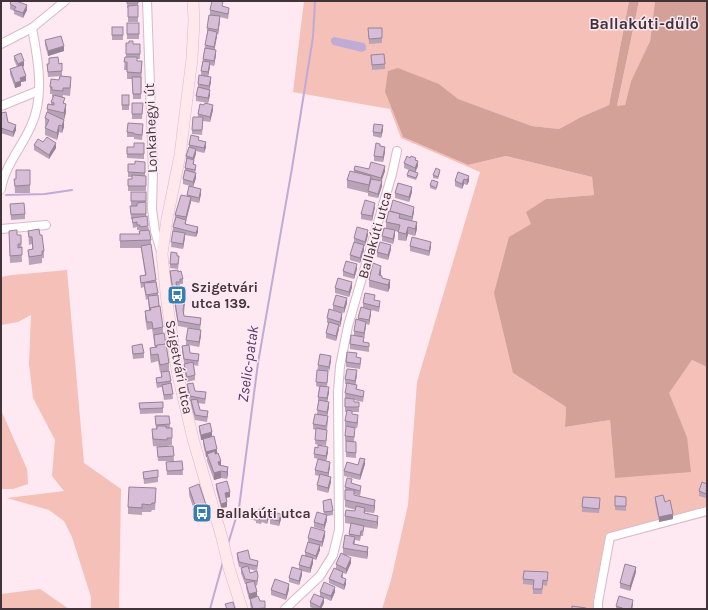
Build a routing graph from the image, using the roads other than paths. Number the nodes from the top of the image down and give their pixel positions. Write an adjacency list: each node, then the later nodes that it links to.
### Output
1 (66, 1): 4 (street)
2 (147, 1): 12 (street, Lonkahegyi út)
3 (193, 1): 12 (street, Szigetvári utca)
4 (32, 28): 5 (street); 6 (street)
5 (1, 44)
6 (38, 91): 7 (street); 9 (street)
7 (1, 106)
8 (397, 151): 15 (street, Ballakúti utca)
9 (1, 189)
10 (46, 225): 11 (street)
11 (1, 229)
12 (162, 254): 14 (street, Szigetvári utca)
13 (707, 511): 16 (street)
14 (242, 609)
15 (285, 609)
16 (598, 609)

